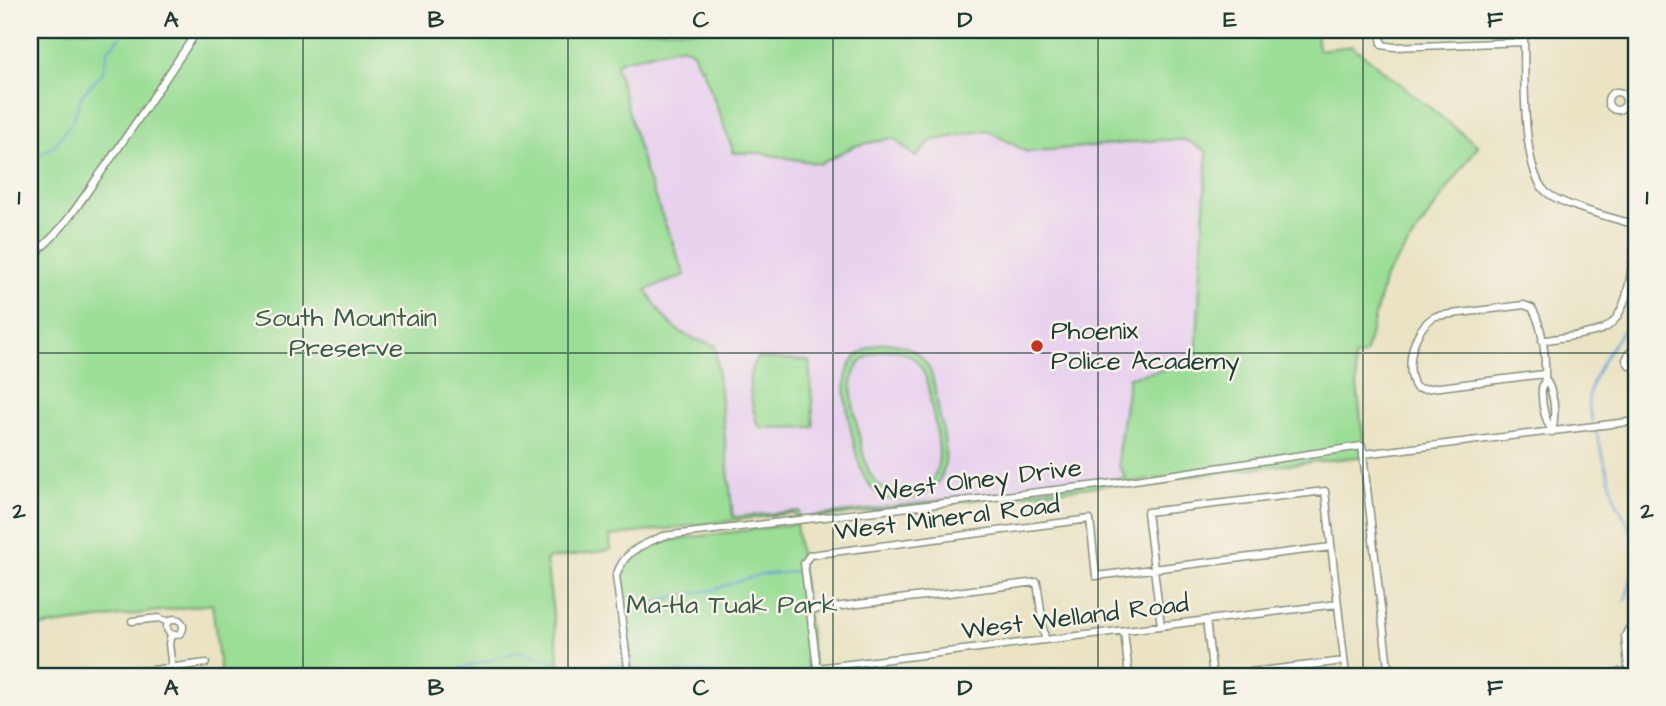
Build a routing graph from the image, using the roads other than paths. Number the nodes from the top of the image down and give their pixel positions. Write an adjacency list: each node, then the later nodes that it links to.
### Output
1 (198, 30): 8 (street)
2 (1380, 30): 4 (street)
3 (1524, 30): 4 (street)
4 (1524, 42): 7 (street)
5 (1625, 104): 6 (street)
6 (1636, 109)
7 (1636, 228): 11 (street)
8 (40, 250): 9 (street); 10 (street)
9 (30, 256)
10 (30, 266)
11 (1546, 340): 14 (street); 14 (street)
12 (1636, 350): 13 (street)
13 (1636, 368)
14 (1544, 376): 16 (street)
15 (1636, 421): 16 (street)
16 (1552, 432): 17 (street)
17 (1363, 454): 37 (street, West Olney Drive); 42 (street)
18 (1331, 547): 19 (street); 19 (street); 20 (street)
19 (1154, 569): 21 (street, West Mineral Road); 25 (street)
20 (1338, 604): 22 (street, West Welland Road); 30 (street)
21 (810, 610): 29 (street); 33 (street)
22 (1206, 620): 25 (street, West Welland Road); 39 (street)
23 (132, 621): 24 (street)
24 (168, 622): 28 (street); 28 (street)
25 (1161, 626): 27 (street, West Welland Road)
26 (1636, 627): 35 (street)
27 (1124, 631): 29 (street, West Welland Road); 38 (street)
28 (171, 634): 32 (street)
29 (1045, 640): 33 (street, West Welland Road)
30 (1344, 661): 40 (street); 41 (street)
31 (206, 663): 32 (street)
32 (172, 667): 34 (street); 36 (street)
33 (818, 672)
34 (130, 673)
35 (1629, 674): 43 (street)
36 (173, 676)
37 (629, 676)
38 (1129, 676)
39 (1213, 676)
40 (1218, 676)
41 (1346, 676)
42 (1389, 676)
43 (1582, 676)

